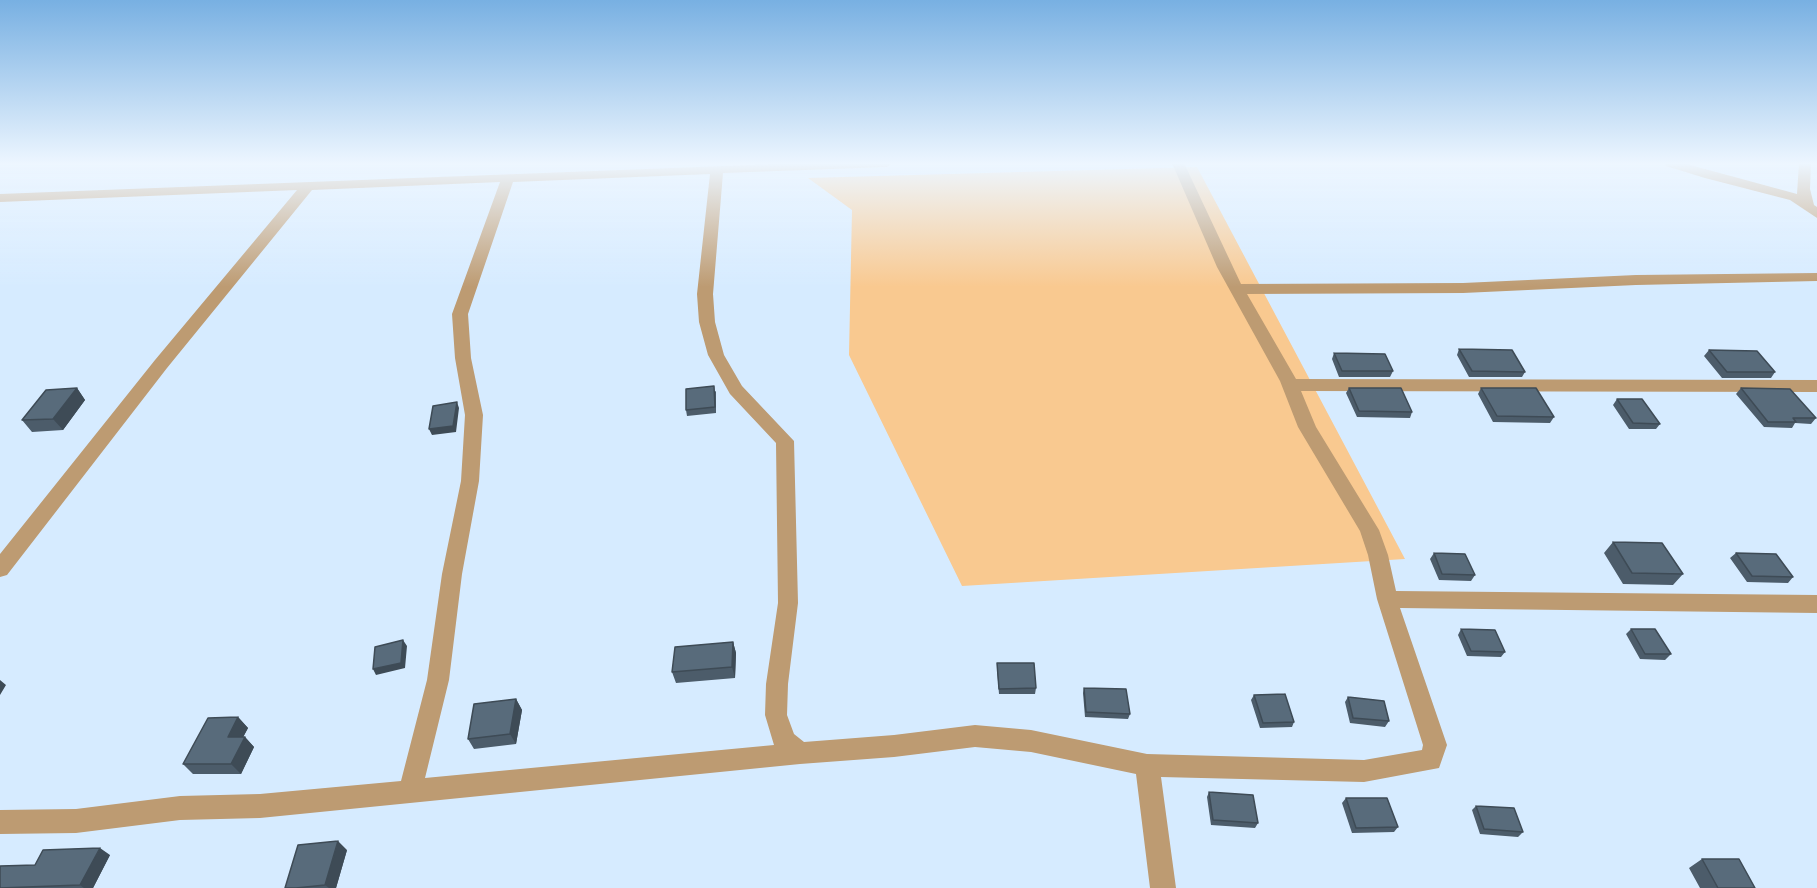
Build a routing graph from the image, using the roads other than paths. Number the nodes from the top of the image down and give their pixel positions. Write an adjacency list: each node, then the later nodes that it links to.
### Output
1 (293, 204): 9 (street)
2 (499, 204): 14 (street)
3 (714, 204): 12 (street)
4 (1197, 204): 6 (street)
5 (1817, 277): 6 (street)
6 (1236, 289): 7 (street)
7 (1290, 386): 8 (street); 10 (street)
8 (1817, 386)
9 (0, 569)
10 (1387, 598): 11 (street); 13 (street)
11 (1817, 604)
12 (800, 753): 13 (street); 14 (street)
13 (1147, 765): 16 (street)
14 (410, 792): 15 (street)
15 (0, 822)
16 (1162, 888)

